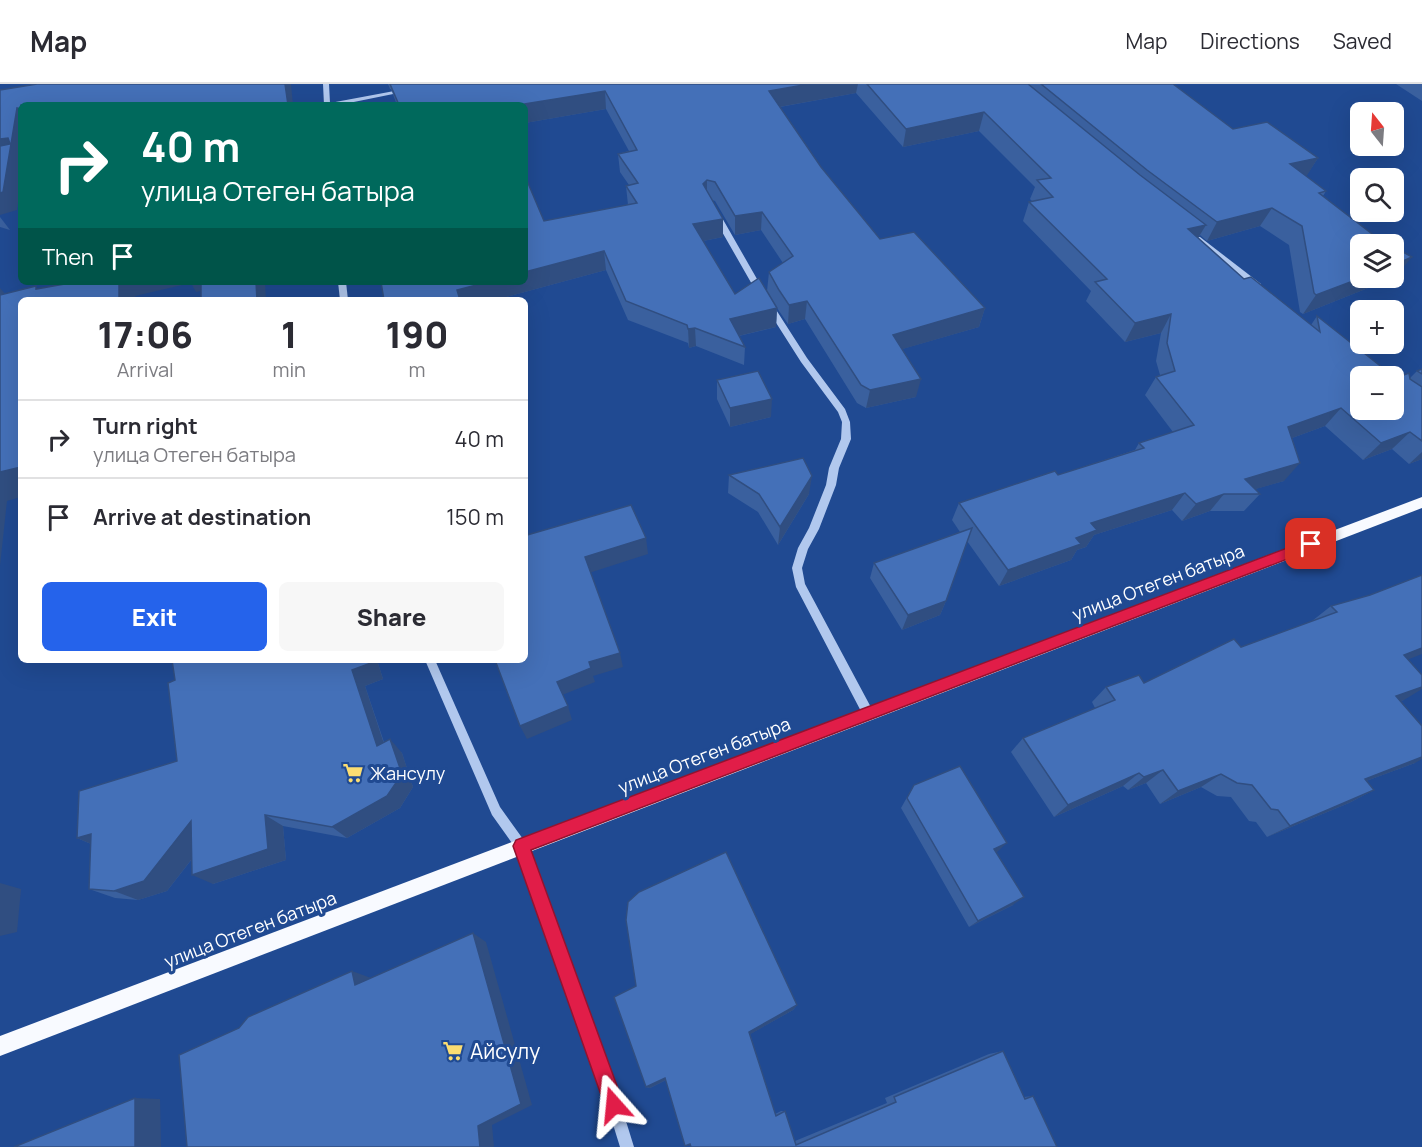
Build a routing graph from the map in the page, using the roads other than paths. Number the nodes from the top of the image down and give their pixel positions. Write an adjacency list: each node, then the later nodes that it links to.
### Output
1 (326, 84): 3 (street)
2 (418, 88): 4 (street)
3 (328, 102)
4 (344, 102)
5 (714, 212): 10 (street)
6 (1191, 233): 7 (street)
7 (1264, 291)
8 (1422, 502): 10 (main road, улица Отеген батыра)
9 (431, 663): 11 (street)
10 (868, 713): 11 (main road, улица Отеген батыра)
11 (522, 846): 12 (main road, улица Отеген батыра); 13 (street)
12 (0, 1046)
13 (627, 1147)

